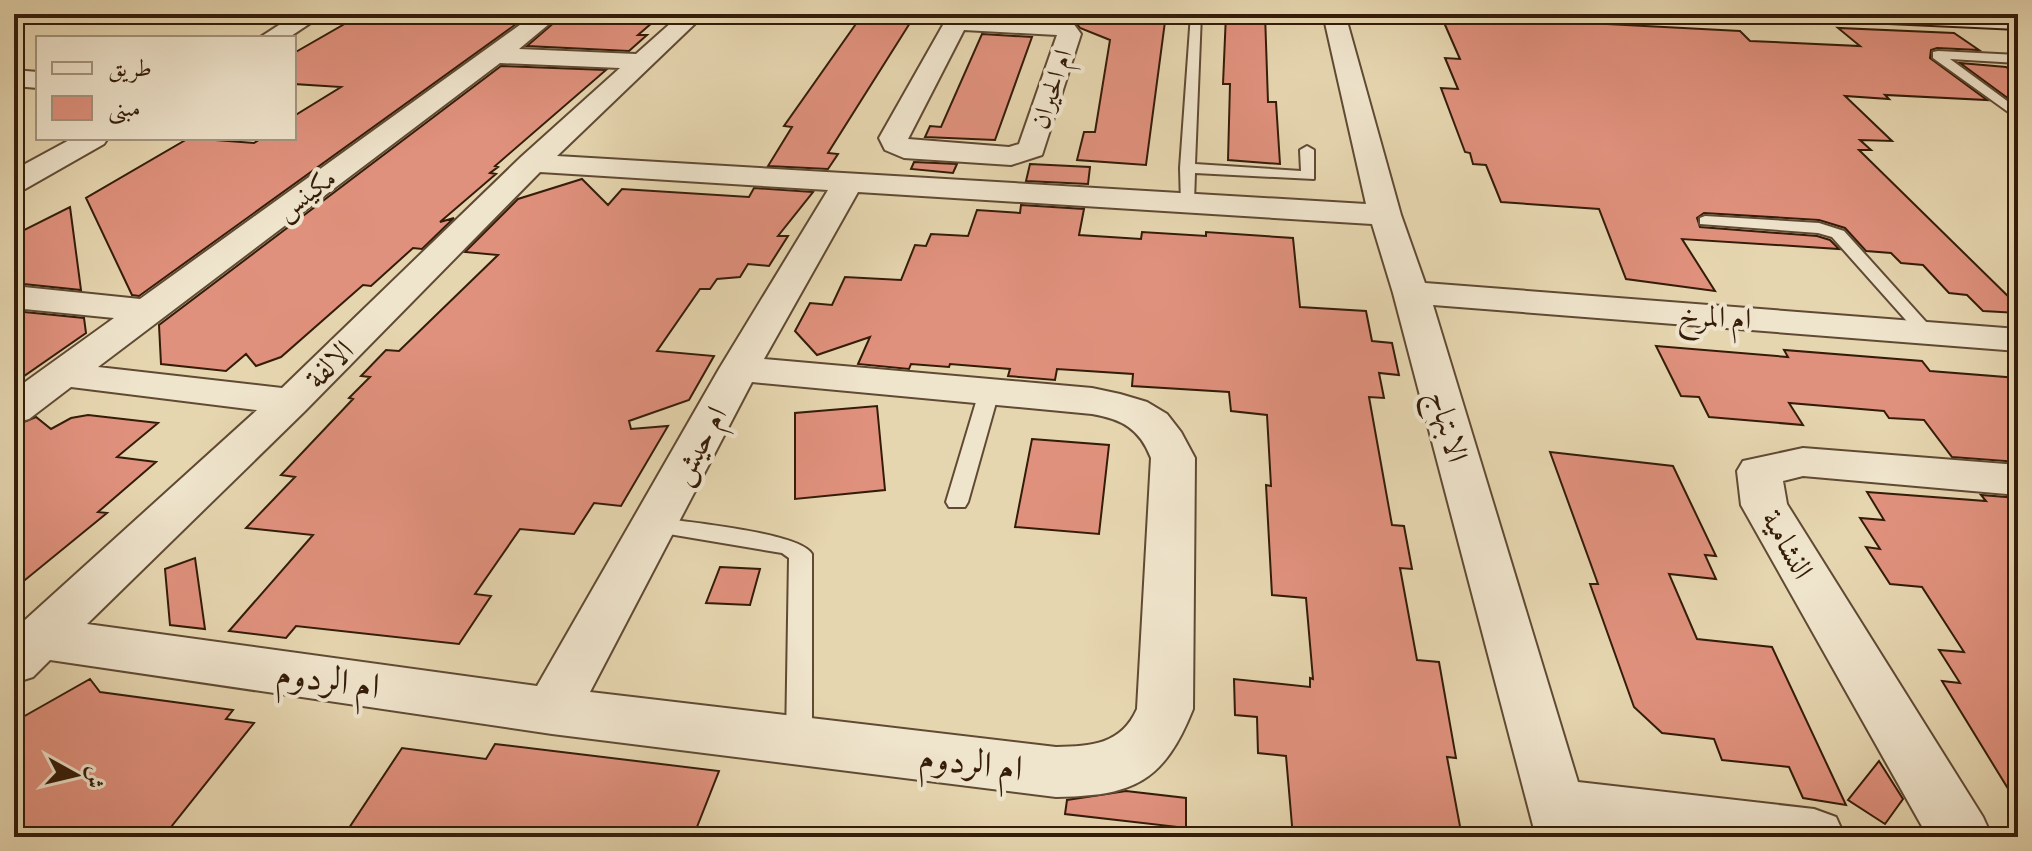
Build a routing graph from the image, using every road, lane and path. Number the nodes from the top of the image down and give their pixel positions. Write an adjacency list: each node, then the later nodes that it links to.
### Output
1 (313, 14): 8 (street)
2 (550, 14): 9 (street, مكينس)
3 (694, 14): 11 (street, الالفة)
4 (1196, 14): 20 (lane)
5 (1334, 14): 26 (street, الابتهاج)
6 (1845, 14): 7 (street)
7 (2018, 22)
8 (274, 36)
9 (495, 55): 11 (street); 30 (street, مكينس)
10 (2018, 59): 14 (lane)
11 (641, 62): 19 (street, الالفة)
12 (14, 78): 13 (street)
13 (36, 80)
14 (2018, 115)
15 (90, 140): 22 (street)
16 (1307, 150): 20 (lane)
17 (938, 151): 18 (street, ام الحيران); 18 (street, ام الحيران); 23 (street)
18 (980, 154): 24 (street)
19 (532, 163): 21 (street); 36 (street, الالفة)
20 (1187, 168): 25 (lane)
21 (849, 181): 23 (street); 33 (street, ام حيش)
22 (14, 182)
23 (924, 186): 24 (street)
24 (970, 189): 25 (street)
25 (1186, 201): 26 (street)
26 (1385, 215): 28 (street, الابتهاج)
27 (1705, 221): 31 (lane)
28 (1411, 293): 31 (street, ام المرخ); 44 (street, الابتهاج)
29 (14, 297): 30 (street)
30 (147, 311): 34 (street, مكينس)
31 (1927, 333): 32 (street, ام المرخ)
32 (2018, 340)
33 (739, 369): 35 (street, ام الردوم); 40 (street, ام حيش)
34 (61, 374): 36 (street); 37 (street, مكينس)
35 (989, 392): 39 (lane); 43 (street, ام الردوم)
36 (291, 402): 41 (street, الالفة)
37 (14, 410)
38 (2018, 480): 46 (street, النشامية)
39 (957, 502)
40 (653, 525): 42 (street, ام حيش); 43 (lane)
41 (27, 650): 42 (street, ام الردوم)
42 (552, 711): 43 (street, ام الردوم)
43 (799, 741)
44 (1562, 822): 45 (street)
45 (1814, 837)
46 (1961, 837)

